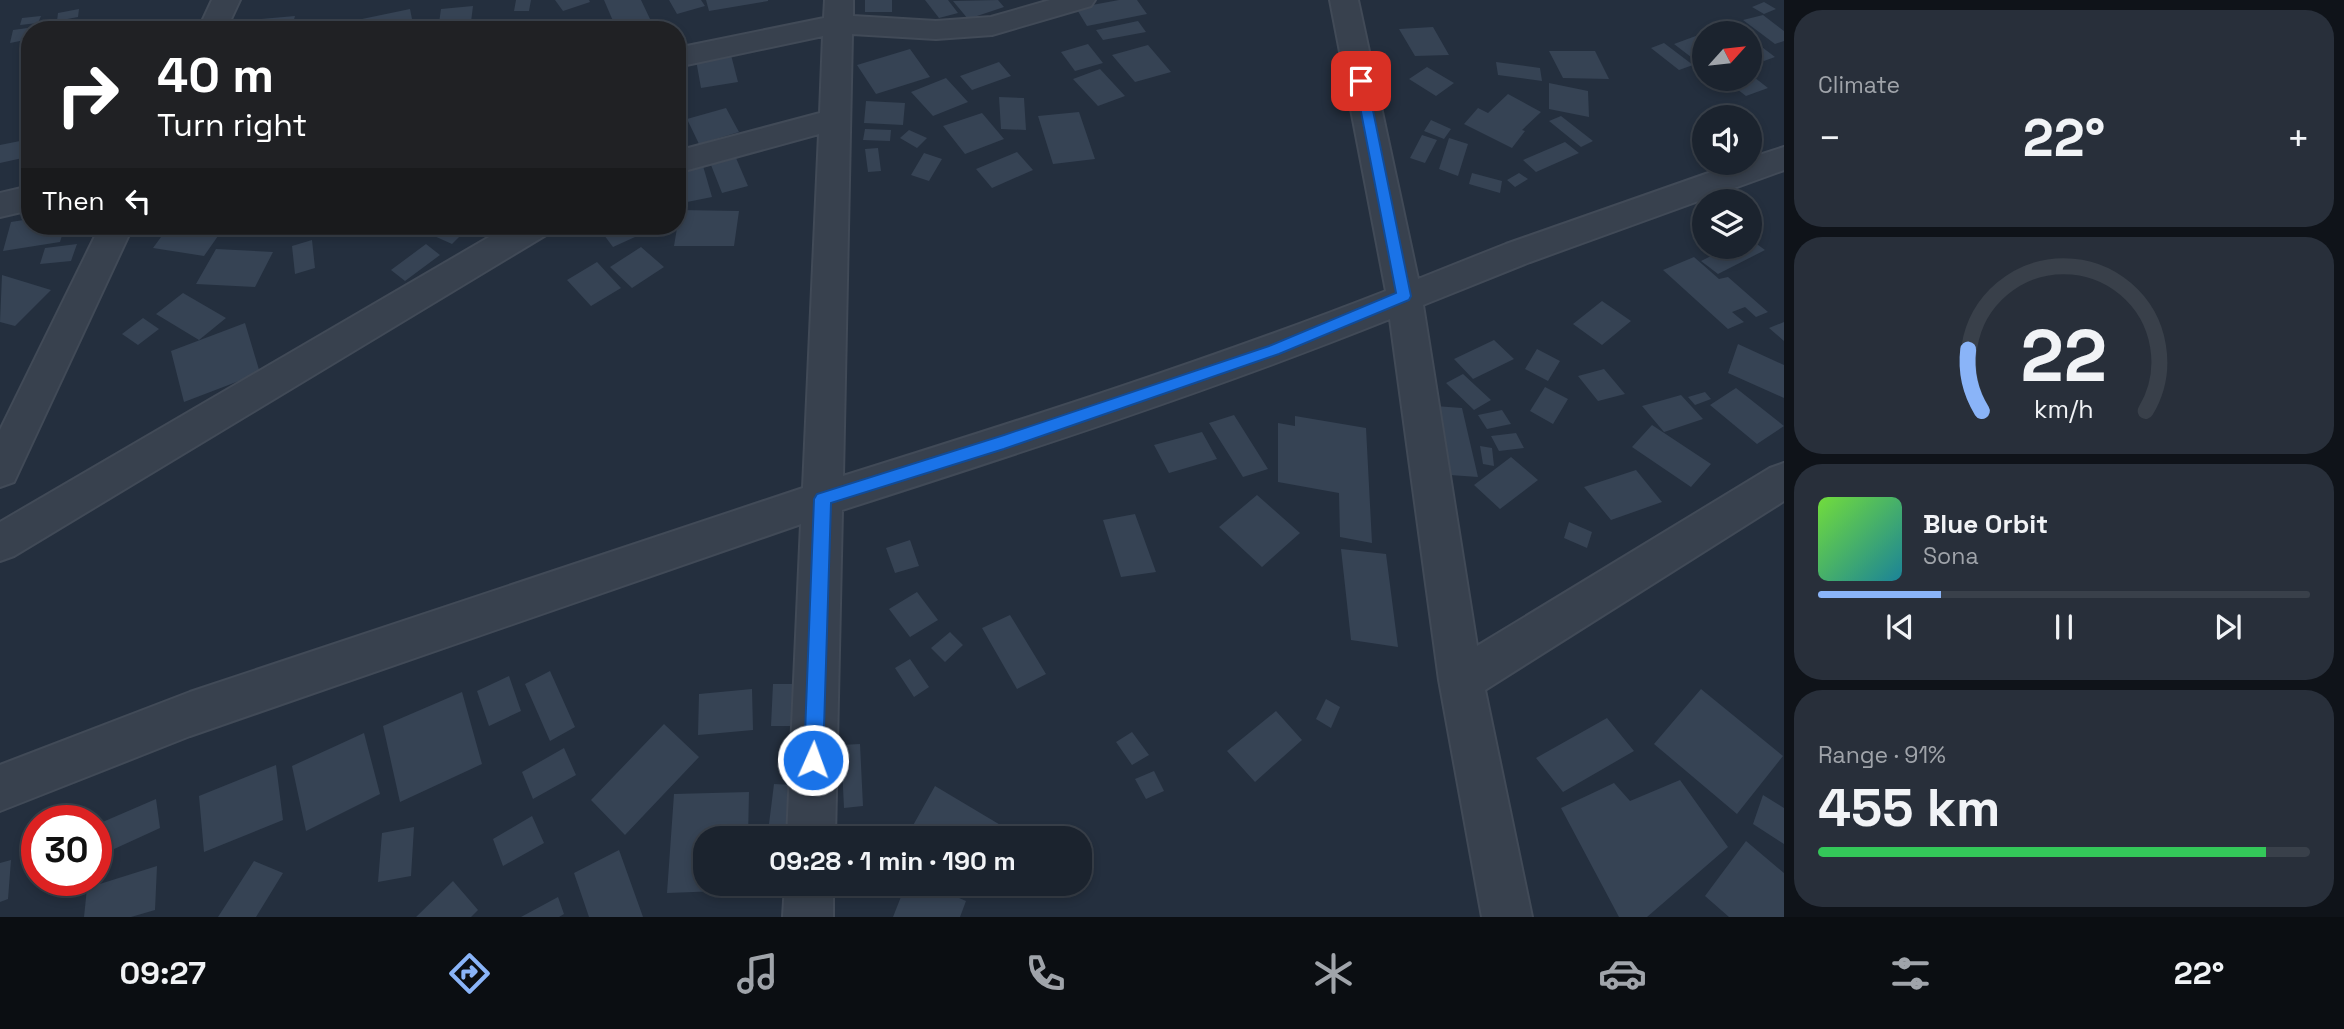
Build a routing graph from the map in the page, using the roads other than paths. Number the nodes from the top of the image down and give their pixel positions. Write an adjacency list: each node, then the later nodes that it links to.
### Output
1 (226, 0): 5 (street)
2 (1081, 0): 4 (street)
3 (1344, 0): 14 (street)
4 (838, 12): 6 (street); 7 (street)
5 (216, 21)
6 (686, 55)
7 (835, 119): 9 (street); 17 (street)
8 (1784, 158): 14 (street)
9 (686, 160)
10 (21, 200): 11 (street)
11 (0, 205)
12 (112, 235): 15 (street)
13 (519, 235): 18 (street)
14 (1404, 296): 17 (street); 19 (street)
15 (0, 470)
16 (1784, 480): 19 (street)
17 (822, 499): 20 (street); 21 (street)
18 (0, 543)
19 (1461, 680): 24 (street)
20 (0, 788)
21 (811, 826)
22 (809, 896): 23 (street)
23 (808, 917)
24 (1507, 917)

